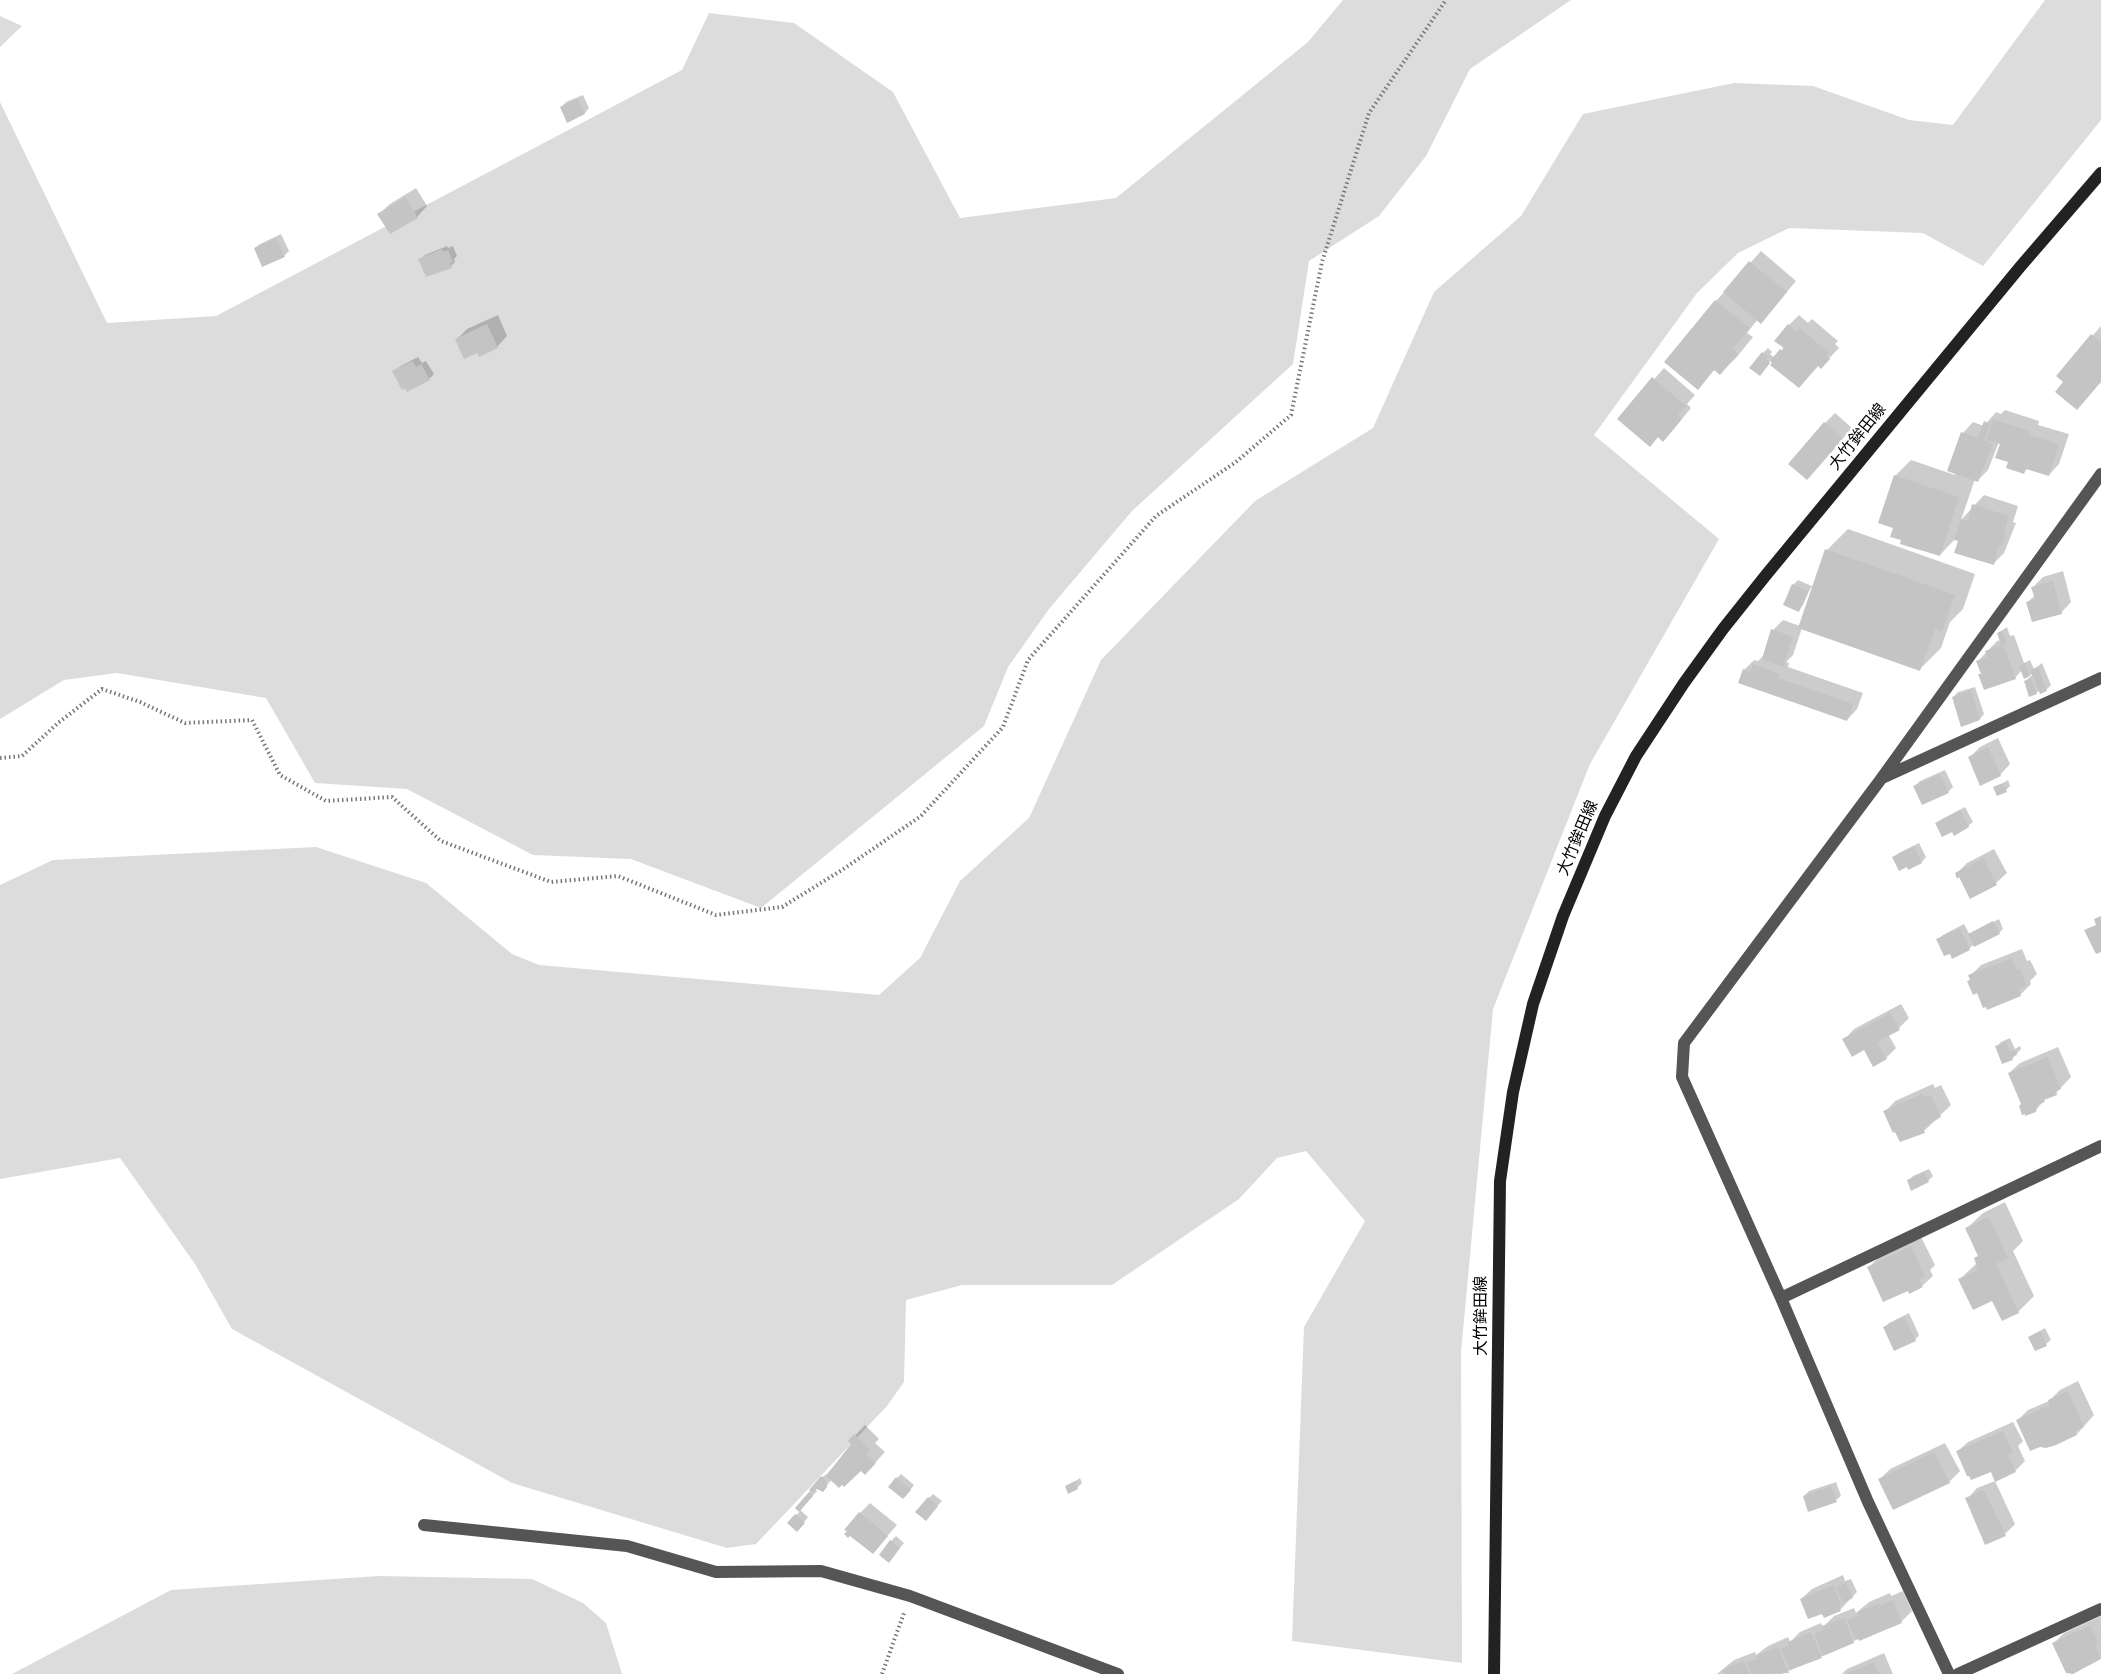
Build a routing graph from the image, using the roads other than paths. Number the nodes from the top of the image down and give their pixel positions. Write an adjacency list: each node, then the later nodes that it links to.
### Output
1 (2101, 173): 10 (main road, 大竹鉾田線)
2 (2101, 474): 4 (street)
3 (2101, 678): 4 (street)
4 (1881, 779): 6 (street)
5 (2101, 1146): 6 (street)
6 (1781, 1298): 11 (street)
7 (424, 1525): 9 (street)
8 (2101, 1609): 12 (street)
9 (1118, 1674)
10 (1494, 1674)
11 (1949, 1674)
12 (1958, 1674)

